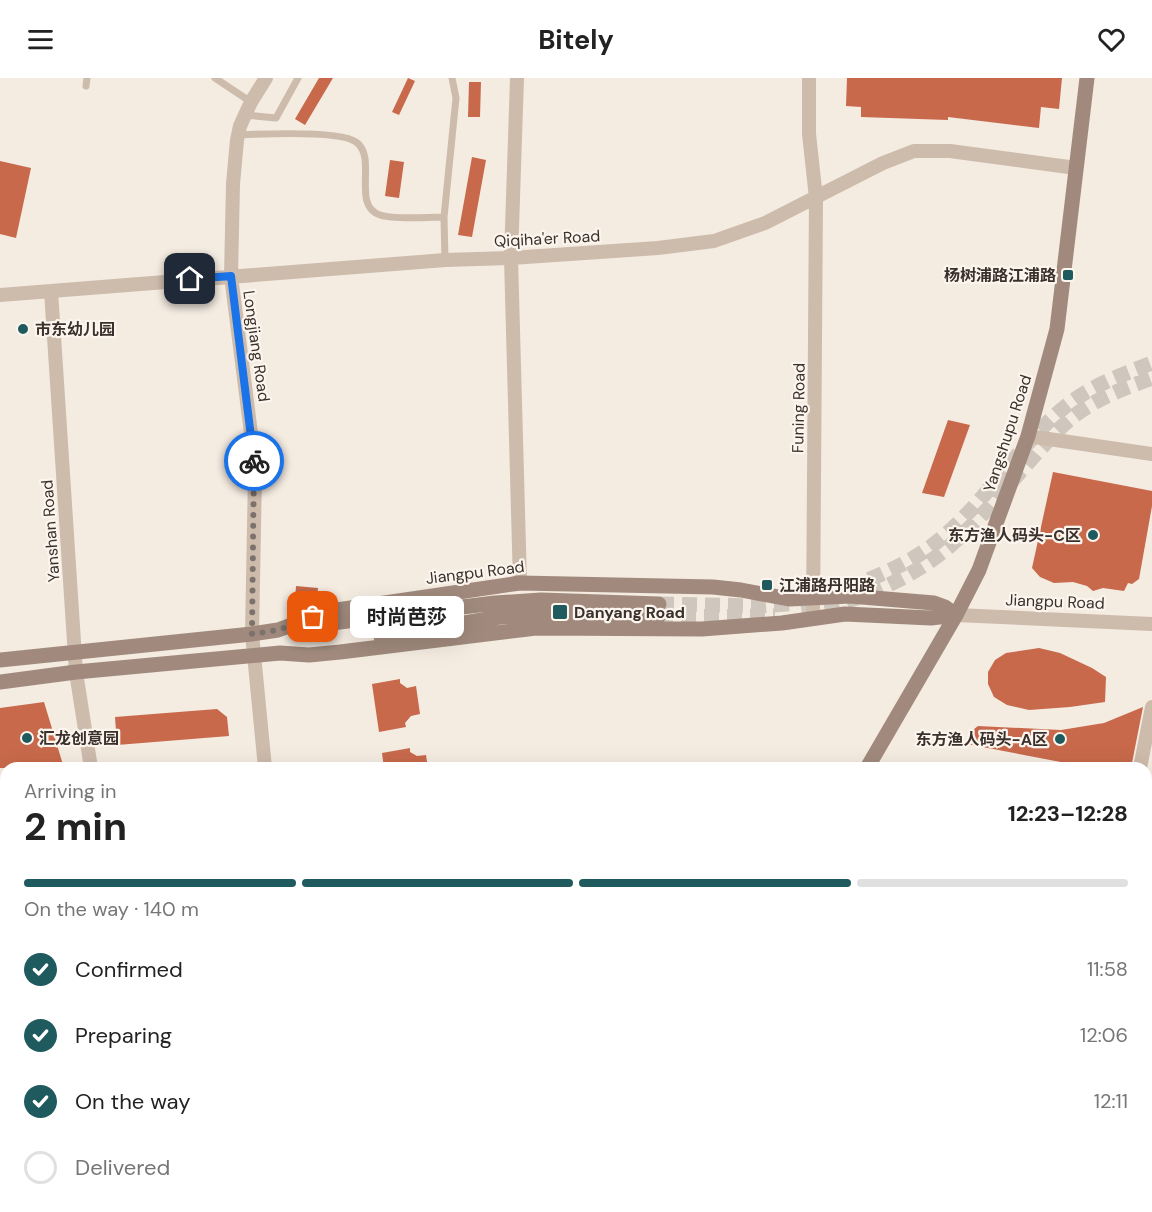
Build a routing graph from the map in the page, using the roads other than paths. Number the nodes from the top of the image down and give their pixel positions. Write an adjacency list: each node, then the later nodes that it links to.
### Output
1 (215, 78): 8 (lane)
2 (266, 78): 8 (street, Longjiang Road)
3 (298, 78): 9 (lane)
4 (452, 78): 13 (lane)
5 (517, 78): 14 (street)
6 (809, 78): 12 (street, Funing Road)
7 (1087, 78): 11 (main road, Yangshupu Road)
8 (251, 102): 9 (street, Longjiang Road)
9 (245, 115): 10 (street, Longjiang Road)
10 (238, 135): 13 (lane); 16 (street, Longjiang Road)
11 (1076, 168): 12 (street, Qiqiha'er Road); 19 (main road, Yangshupu Road)
12 (816, 198): 14 (street, Qiqiha'er Road); 22 (street, Funing Road)
13 (444, 217): 15 (lane)
14 (511, 258): 15 (street, Qiqiha'er Road); 21 (street)
15 (445, 260): 16 (street, Qiqiha'er Road)
16 (231, 276): 17 (street, Qiqiha'er Road); 27 (street, Longjiang Road)
17 (51, 291): 18 (street, Qiqiha'er Road); 28 (street, Yanshan Road)
18 (0, 295)
19 (1028, 436): 20 (street); 23 (main road, Yangshupu Road)
20 (1152, 454)
21 (520, 583): 22 (main road, Jiangpu Road); 26 (main road, Jiangpu Road)
22 (813, 599): 23 (main road, Jiangpu Road); 24 (street, Funing Road)
23 (956, 615): 24 (main road, Jiangpu Road); 25 (street, Jiangpu Road); 37 (main road, Yangshupu Road)
24 (813, 618): 29 (main road, Jiangpu Road)
25 (1152, 624)
26 (278, 630): 27 (main road, Jiangpu Road); 29 (main road)
27 (252, 634): 28 (main road, Jiangpu Road); 30 (street, Longjiang Road)
28 (75, 651): 31 (main road, Jiangpu Road); 32 (street, Yanshan Road)
29 (280, 653): 30 (main road, Jiangpu Road)
30 (253, 657): 32 (main road, Jiangpu Road); 36 (street, Longjiang Road)
31 (0, 660)
32 (76, 672): 33 (main road, Jiangpu Road); 35 (street, Yanshan Road)
33 (0, 682)
34 (1152, 707): 38 (street)
35 (90, 762)
36 (264, 762)
37 (870, 762)
38 (1141, 762)

